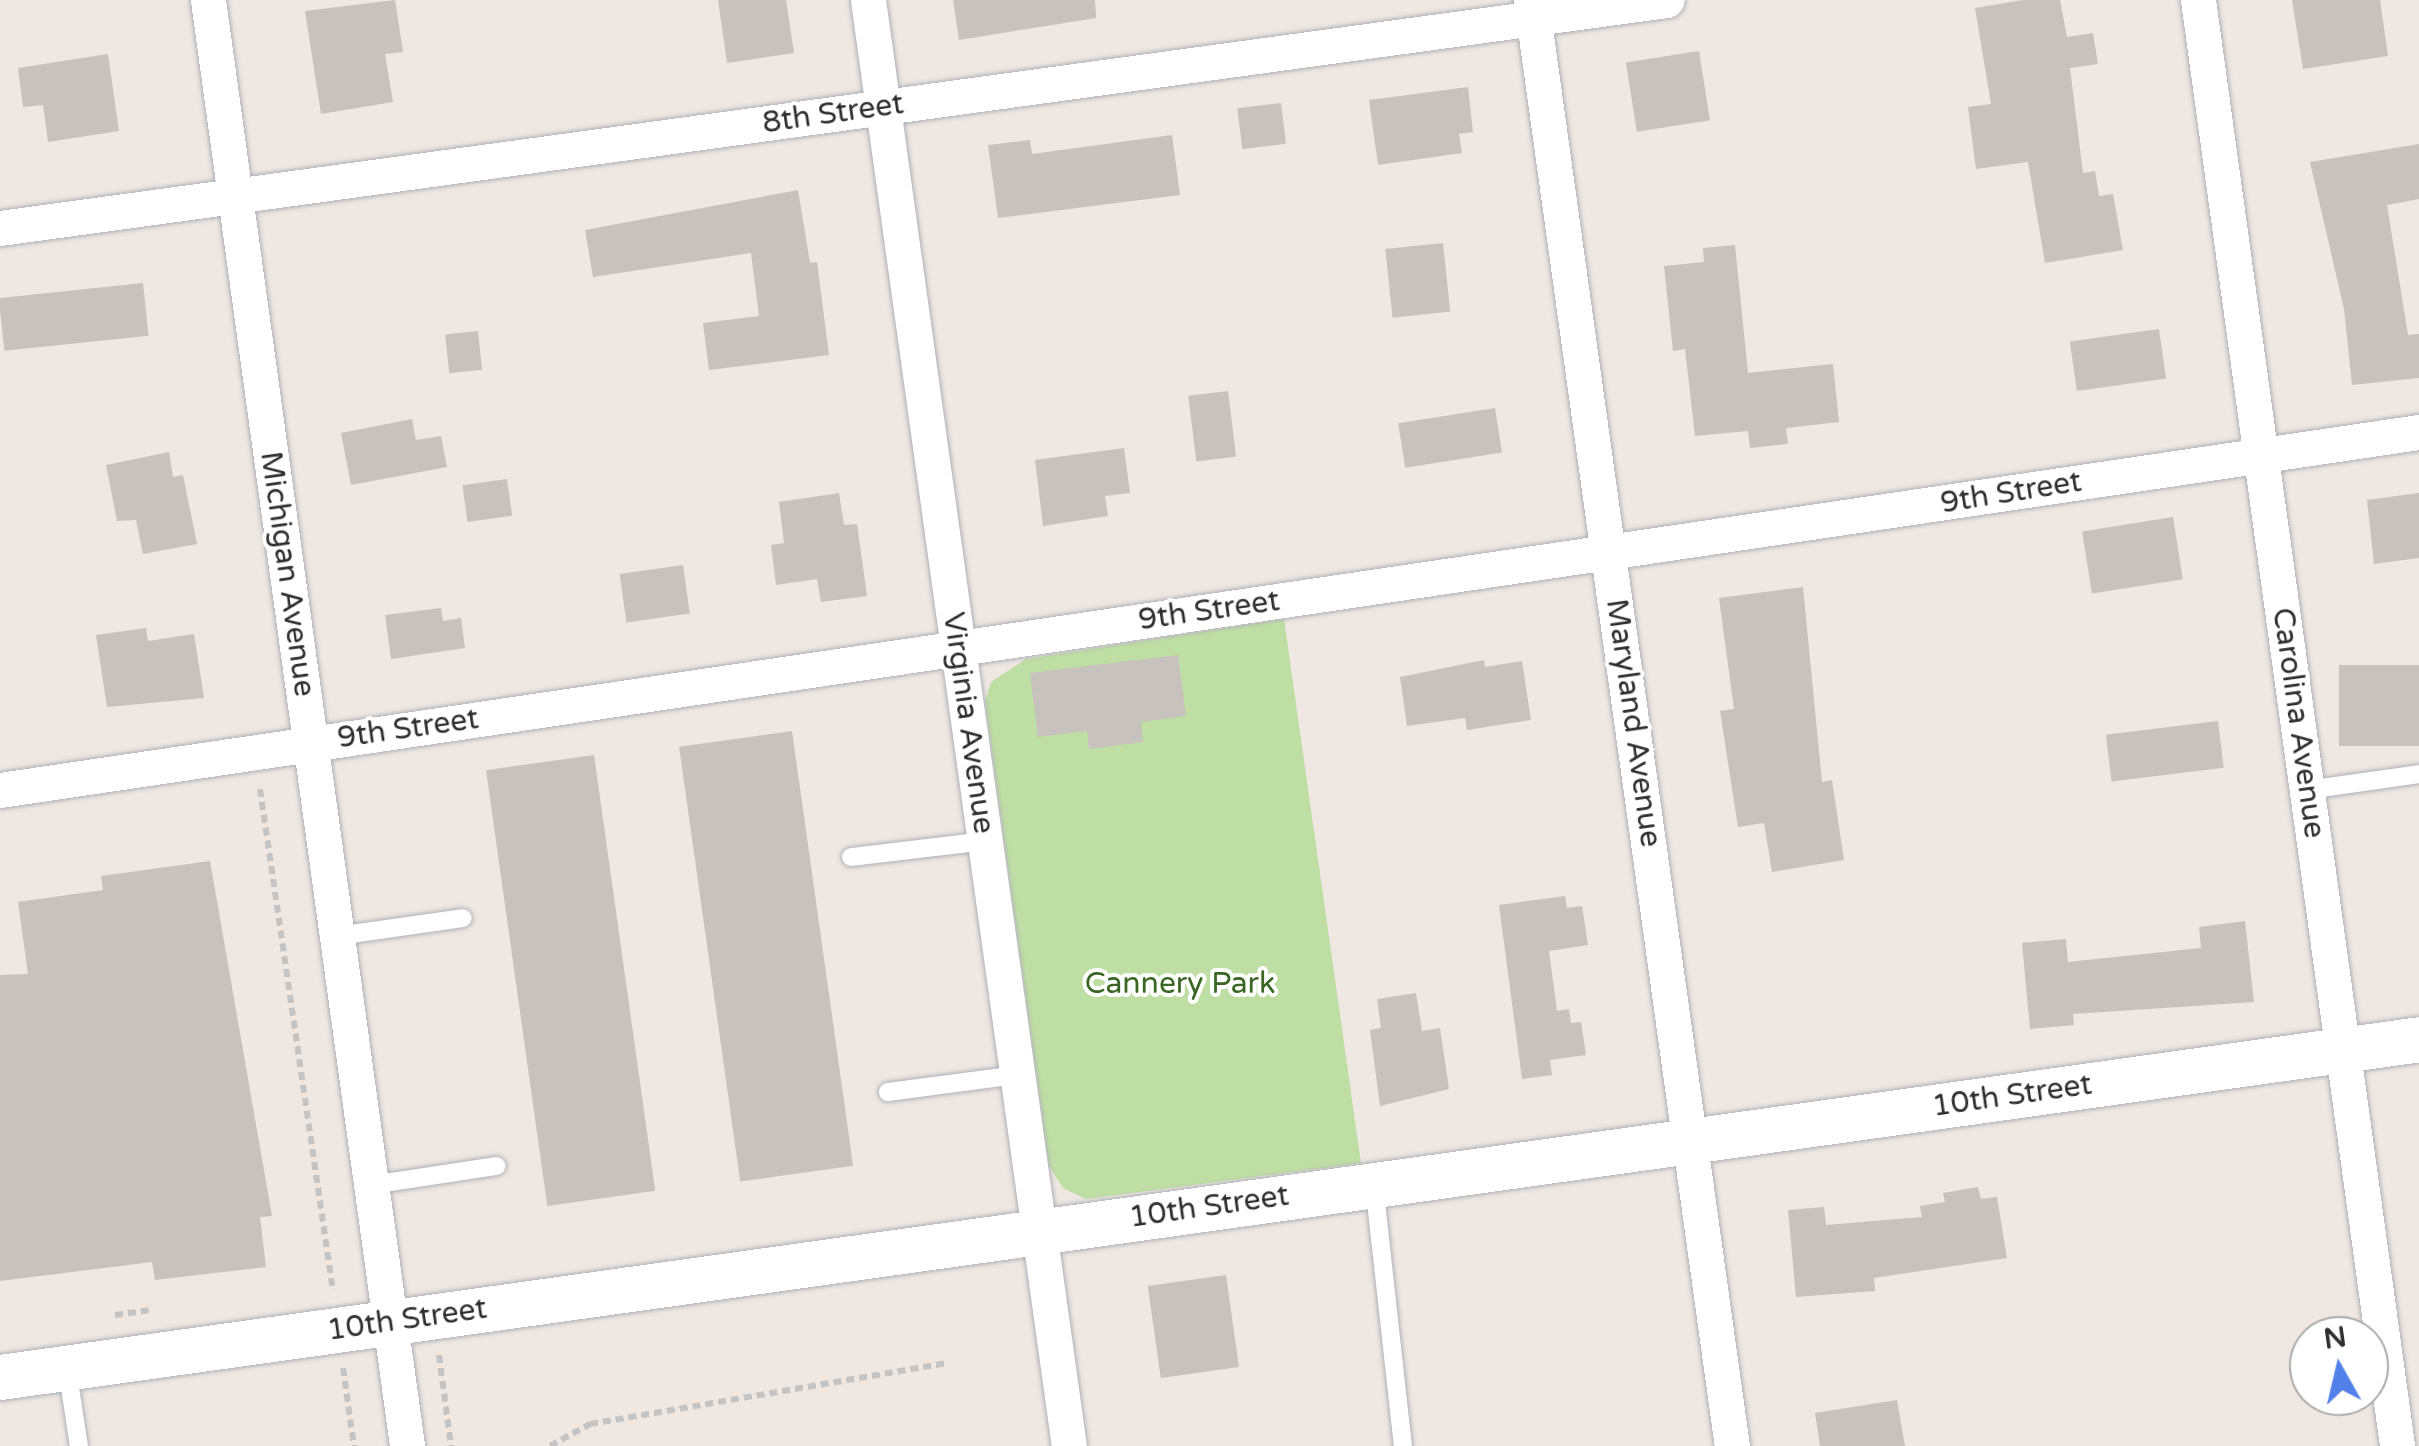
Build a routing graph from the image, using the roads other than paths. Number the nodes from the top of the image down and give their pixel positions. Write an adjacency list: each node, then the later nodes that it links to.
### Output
1 (208, 0): 7 (street, Michigan Avenue)
2 (868, 0): 6 (street, Virginia Avenue)
3 (1666, 0): 5 (street, 8th Street)
4 (2198, 0): 10 (street, Carolina Avenue)
5 (1532, 8): 6 (street, 8th Street); 11 (street, Maryland Avenue)
6 (884, 107): 7 (street, 8th Street); 12 (street, Virginia Avenue)
7 (236, 194): 8 (street, 8th Street); 13 (street, Michigan Avenue)
8 (0, 228)
9 (2419, 432): 10 (street, 9th Street)
10 (2260, 454): 11 (street, 9th Street); 16 (street, Carolina Avenue)
11 (1610, 555): 12 (street, 9th Street); 25 (street, Maryland Avenue)
12 (957, 646): 13 (street, 9th Street); 17 (street, Virginia Avenue)
13 (310, 740): 15 (street, 9th Street); 20 (street, Michigan Avenue)
14 (2419, 774): 16 (lane)
15 (0, 790)
16 (2307, 790): 22 (street, Carolina Avenue)
17 (985, 841): 18 (lane); 23 (street, Virginia Avenue)
18 (851, 857)
19 (463, 918): 20 (lane)
20 (337, 936): 28 (street, Michigan Avenue)
21 (2419, 1039): 22 (street, 10th Street)
22 (2341, 1050): 25 (street, 10th Street); 38 (street, Carolina Avenue)
23 (1018, 1075): 24 (lane); 29 (street, Virginia Avenue)
24 (888, 1092)
25 (1689, 1138): 27 (street, 10th Street); 37 (street, Maryland Avenue)
26 (497, 1166): 28 (lane)
27 (1374, 1184): 29 (street, 10th Street); 36 (lane)
28 (372, 1185): 30 (street, Michigan Avenue)
29 (1040, 1232): 30 (street, 10th Street); 35 (street, Virginia Avenue)
30 (390, 1323): 31 (street, 10th Street); 34 (street, Michigan Avenue)
31 (67, 1368): 32 (street, 10th Street); 33 (lane)
32 (0, 1377)
33 (78, 1446)
34 (408, 1446)
35 (1069, 1446)
36 (1403, 1446)
37 (1732, 1446)
38 (2397, 1446)

